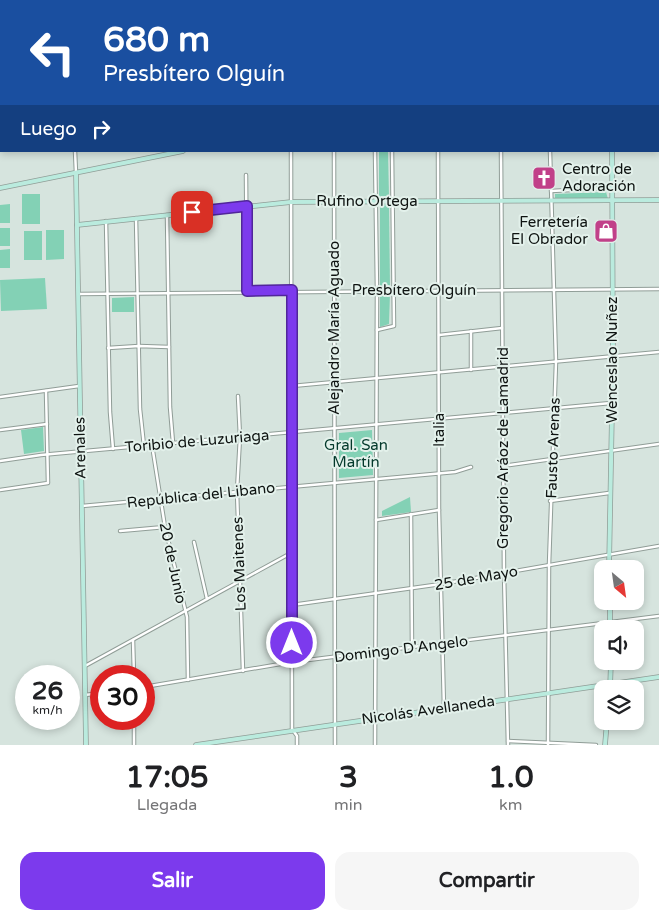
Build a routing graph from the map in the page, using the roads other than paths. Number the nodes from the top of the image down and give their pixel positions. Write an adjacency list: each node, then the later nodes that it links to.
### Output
1 (75, 152): 11 (street, Arenales)
2 (178, 152): 11 (street)
3 (291, 152): 24 (street)
4 (334, 152): 23 (street, Alejandro María Aguado)
5 (375, 152): 17 (street)
6 (392, 152): 18 (street)
7 (438, 152): 19 (street, Italia)
8 (501, 152): 20 (street, Gregorio Aráoz de Lamadrid)
9 (550, 152): 15 (street, Fausto Arenas)
10 (612, 152): 14 (street, Wenceslao Nuñez)
11 (76, 173): 13 (street); 29 (street, Arenales)
12 (246, 175): 25 (street)
13 (0, 188)
14 (611, 188): 15 (street); 21 (street, Wenceslao Nuñez)
15 (551, 191): 16 (street, Fausto Arenas)
16 (551, 199): 20 (street, Rufino Ortega); 21 (street, Rufino Ortega); 30 (street, Fausto Arenas)
17 (375, 200): 18 (street, Rufino Ortega); 23 (street, Rufino Ortega); 34 (street)
18 (393, 200): 19 (street, Rufino Ortega); 35 (street)
19 (438, 200): 20 (street, Rufino Ortega); 36 (street, Italia)
20 (501, 200): 37 (street, Gregorio Aráoz de Lamadrid)
21 (611, 200): 22 (street, Rufino Ortega); 31 (street, Wenceslao Nuñez)
22 (659, 200)
23 (334, 201): 24 (street, Rufino Ortega); 39 (street, Alejandro María Aguado)
24 (291, 202): 25 (street, Rufino Ortega); 33 (street)
25 (247, 206): 26 (street, Rufino Ortega); 38 (street)
26 (168, 214): 27 (street, Rufino Ortega); 40 (street)
27 (136, 218): 28 (street, Rufino Ortega); 42 (street)
28 (106, 221): 29 (street, Rufino Ortega); 41 (street)
29 (77, 225): 43 (street, Arenales)
30 (554, 289): 31 (street, Presbítero Olguín); 37 (street, Presbítero Olguín); 53 (street, Fausto Arenas)
31 (612, 289): 32 (street, Presbítero Olguín); 52 (street, Wenceslao Nuñez)
32 (659, 289)
33 (292, 290): 38 (street, Presbítero Olguín); 39 (street, Presbítero Olguín); 60 (street)
34 (377, 290): 35 (street, Presbítero Olguín); 39 (street, Presbítero Olguín); 45 (street)
35 (394, 290): 36 (street, Presbítero Olguín); 45 (street)
36 (439, 290): 37 (street, Presbítero Olguín); 47 (street, Italia)
37 (501, 290): 44 (street, Gregorio Aráoz de Lamadrid)
38 (247, 291): 40 (street, Presbítero Olguín)
39 (334, 291): 58 (street, Alejandro María Aguado)
40 (168, 292): 42 (street, Presbítero Olguín); 49 (street)
41 (108, 293): 42 (street, Presbítero Olguín); 43 (street, Presbítero Olguín); 50 (street)
42 (138, 293): 48 (street)
43 (79, 294): 59 (street, Arenales)
44 (502, 328): 46 (street); 54 (street, Gregorio Aráoz de Lamadrid)
45 (377, 330): 57 (street)
46 (471, 331): 47 (street); 55 (street)
47 (439, 335): 56 (street, Italia)
48 (138, 346): 49 (street); 50 (street); 76 (street)
49 (169, 347): 74 (street)
50 (108, 348): 78 (street)
51 (659, 352): 52 (street)
52 (613, 356): 53 (street); 64 (street, Wenceslao Nuñez)
53 (556, 362): 54 (street); 65 (street, Fausto Arenas)
54 (503, 367): 55 (street); 66 (street, Gregorio Aráoz de Lamadrid)
55 (471, 370): 56 (street)
56 (439, 373): 57 (street); 67 (street, Italia)
57 (376, 379): 58 (street); 69 (street)
58 (334, 382): 60 (street); 70 (street, Alejandro María Aguado)
59 (79, 386): 61 (street); 80 (street, Arenales)
60 (292, 386): 72 (street)
61 (46, 391): 63 (street); 68 (street)
62 (238, 396): 73 (street, Los Maitenes)
63 (0, 397)
64 (613, 403): 65 (street, Toribio de Luzuriaga); 79 (street, Wenceslao Nuñez)
65 (554, 409): 66 (street, Toribio de Luzuriaga); 82 (street, Fausto Arenas)
66 (503, 414): 67 (street, Toribio de Luzuriaga); 84 (street, Gregorio Aráoz de Lamadrid)
67 (439, 419): 69 (street, Toribio de Luzuriaga); 86 (street, Italia)
68 (46, 424): 71 (street); 81 (street)
69 (376, 424): 70 (street, Toribio de Luzuriaga); 87 (street)
70 (334, 429): 72 (street, Toribio de Luzuriaga); 88 (street, Alejandro María Aguado)
71 (0, 430)
72 (292, 432): 73 (street, Toribio de Luzuriaga); 89 (street)
73 (240, 437): 74 (street, Toribio de Luzuriaga); 91 (street, Los Maitenes)
74 (174, 443): 77 (street, Toribio de Luzuriaga)
75 (659, 444): 79 (street)
76 (144, 446): 77 (street, Toribio de Luzuriaga); 78 (street, Toribio de Luzuriaga)
77 (152, 446): 93 (street, 20 de Junio)
78 (113, 449): 80 (street, Toribio de Luzuriaga)
79 (611, 451): 82 (street); 92 (street, Wenceslao Nuñez)
80 (80, 452): 81 (street, Toribio de Luzuriaga); 95 (street, Arenales)
81 (47, 455): 83 (street, Toribio de Luzuriaga); 90 (street)
82 (552, 459): 84 (street); 94 (street, Fausto Arenas)
83 (0, 461)
84 (503, 466): 107 (street, Gregorio Aráoz de Lamadrid)
85 (471, 467): 86 (street, República del Libano)
86 (439, 473): 87 (street, República del Libano); 96 (street, Italia)
87 (376, 478): 88 (street, República del Libano); 98 (street)
88 (334, 482): 89 (street, República del Libano); 113 (street, Alejandro María Aguado)
89 (292, 486): 91 (street, República del Libano); 103 (street)
90 (0, 490)
91 (236, 491): 93 (street, República del Libano); 108 (street, Los Maitenes)
92 (609, 493): 94 (street); 104 (street, Wenceslao Nuñez)
93 (160, 500): 95 (street, República del Libano); 99 (street, 20 de Junio)
94 (550, 501): 106 (street, Fausto Arenas)
95 (81, 506): 128 (street, Arenales)
96 (439, 510): 97 (street); 109 (street, Italia)
97 (411, 514): 98 (street); 110 (street)
98 (376, 520): 111 (street)
99 (165, 527): 100 (street); 115 (street, 20 de Junio)
100 (120, 531)
101 (194, 542): 112 (street)
102 (659, 546): 104 (street, 25 de Mayo)
103 (292, 552): 108 (street); 114 (street)
104 (609, 555): 105 (street, Wenceslao Nuñez); 106 (street, 25 de Mayo)
105 (609, 560)
106 (548, 566): 107 (street, 25 de Mayo); 119 (street, Fausto Arenas)
107 (504, 573): 109 (street, 25 de Mayo); 120 (street, Gregorio Aráoz de Lamadrid)
108 (240, 580): 112 (street); 129 (street, Los Maitenes)
109 (440, 584): 110 (street, 25 de Mayo); 122 (street, Italia)
110 (411, 589): 111 (street, 25 de Mayo); 123 (street)
111 (376, 594): 113 (street, 25 de Mayo); 124 (street)
112 (207, 599): 115 (street)
113 (334, 599): 114 (street, 25 de Mayo); 125 (street, Alejandro María Aguado)
114 (292, 605): 126 (street)
115 (184, 612): 121 (street); 131 (street, 20 de Junio)
116 (659, 616): 117 (street, Domingo D'Angelo)
117 (631, 620)
118 (594, 625): 119 (street, Domingo D'Angelo)
119 (547, 632): 120 (street, Domingo D'Angelo); 135 (street, Fausto Arenas)
120 (505, 637): 122 (street, Domingo D'Angelo); 138 (street, Gregorio Aráoz de Lamadrid)
121 (133, 640): 127 (street); 128 (street)
122 (442, 645): 123 (street, Domingo D'Angelo); 139 (street, Italia)
123 (412, 649): 124 (street, Domingo D'Angelo)
124 (376, 653): 125 (street, Domingo D'Angelo); 140 (street)
125 (335, 657): 126 (street, Domingo D'Angelo); 141 (street, Alejandro María Aguado)
126 (292, 662): 129 (street, Domingo D'Angelo); 142 (street)
127 (134, 665)
128 (84, 667): 137 (street, Arenales)
129 (243, 671): 131 (street, Domingo D'Angelo)
130 (659, 677): 132 (street, Nicolás Avellaneda)
131 (188, 680): 133 (street, Domingo D'Angelo)
132 (643, 680)
133 (155, 684)
134 (594, 688): 135 (street, Nicolás Avellaneda)
135 (548, 693): 138 (street, Nicolás Avellaneda); 146 (street, Fausto Arenas)
136 (90, 694): 137 (street)
137 (85, 695): 147 (street, Arenales)
138 (506, 699): 139 (street, Nicolás Avellaneda); 145 (street, Gregorio Aráoz de Lamadrid)
139 (444, 708): 140 (street, Nicolás Avellaneda)
140 (376, 718): 141 (street, Nicolás Avellaneda); 152 (street)
141 (334, 724): 142 (street, Nicolás Avellaneda); 151 (street, Alejandro María Aguado)
142 (292, 729): 149 (street, Nicolás Avellaneda); 150 (street)
143 (134, 730): 148 (street)
144 (606, 730): 154 (street)
145 (508, 743): 146 (street)
146 (548, 744): 153 (street)
147 (86, 745)
148 (134, 745)
149 (196, 745)
150 (297, 745)
151 (335, 745)
152 (376, 745)
153 (596, 745)
154 (605, 745)

